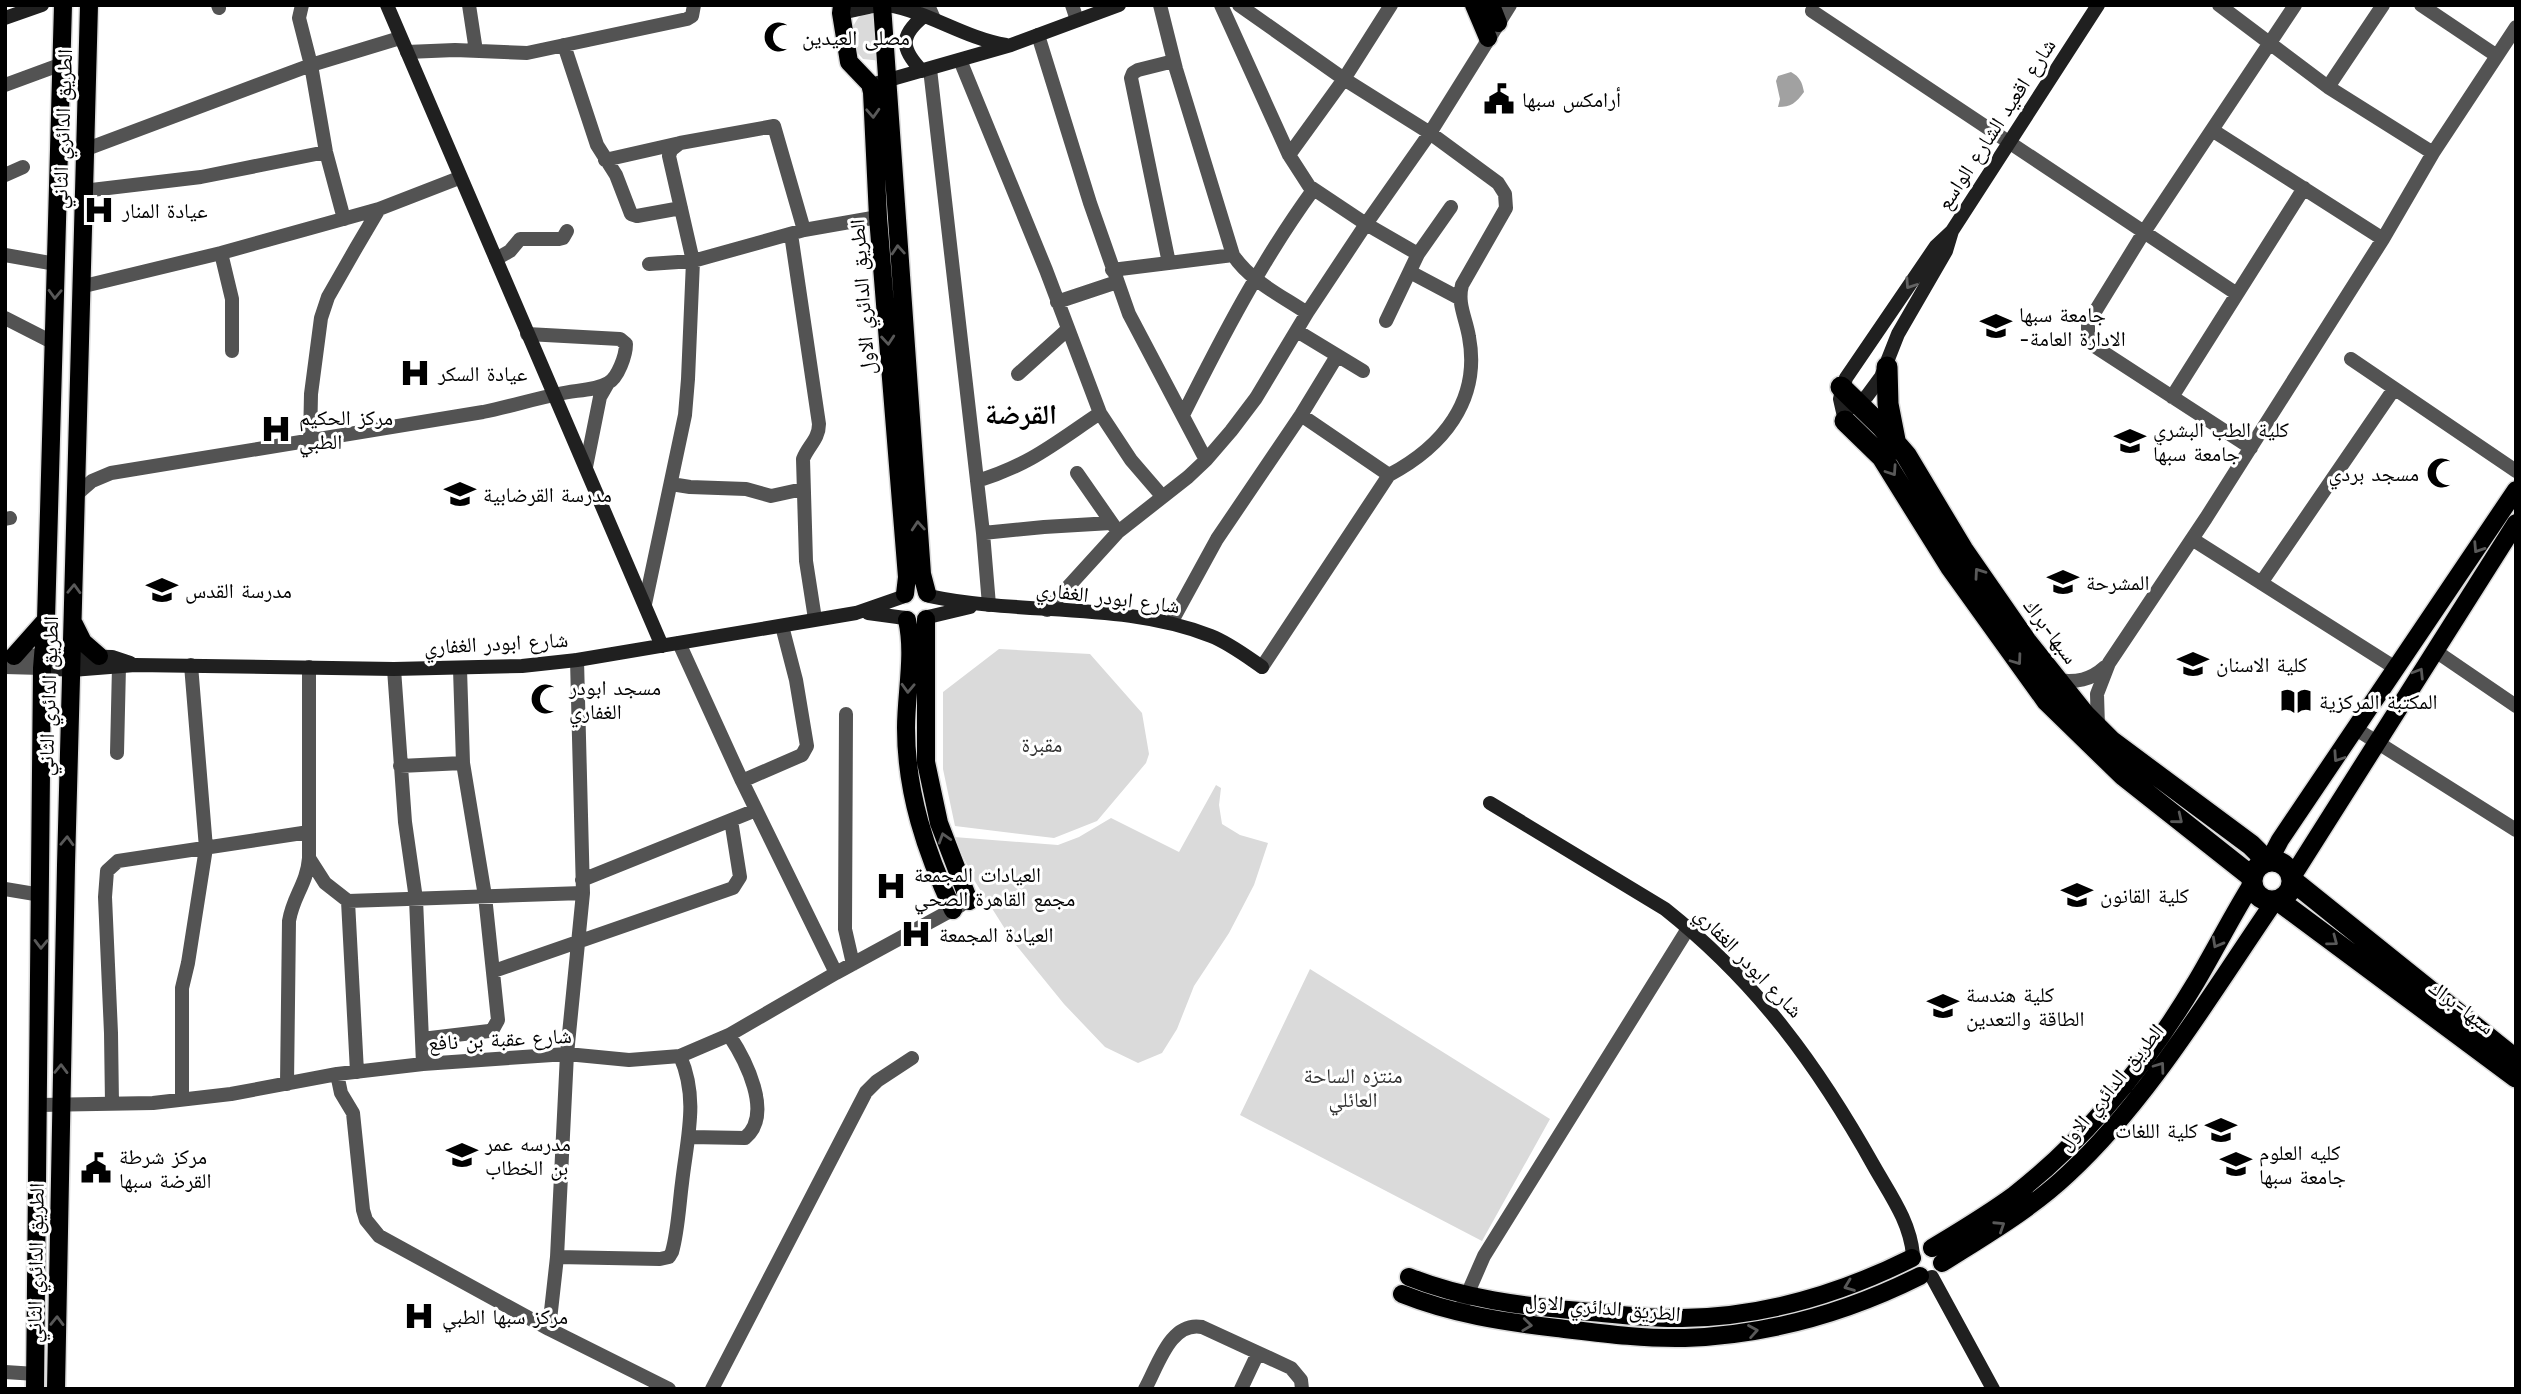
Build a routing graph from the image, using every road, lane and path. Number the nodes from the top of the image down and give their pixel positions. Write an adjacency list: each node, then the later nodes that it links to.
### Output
1 (42, 5): 26 (street)
2 (63, 5): 41 (main road, الطريق الدائري الثاني)
3 (89, 5): 52 (main road, الطريق الدائري الثاني)
4 (302, 5): 42 (street)
5 (387, 5): 31 (street)
6 (469, 5): 36 (street)
7 (694, 5): 35 (street)
8 (883, 5): 23 (street); 25 (street); 45 (main road, الطريق الدائري الاول)
9 (1072, 5): 27 (street)
10 (1119, 5): 27 (street)
11 (1160, 5): 40 (street)
12 (1221, 5): 55 (street)
13 (1239, 5): 44 (street)
14 (1391, 5): 44 (street)
15 (1474, 5): 32 (main road)
16 (1491, 5): 28 (main road)
17 (1510, 5): 28 (street)
18 (2098, 5): 50 (street, شارع اقعيد الشارع الواسع)
19 (2220, 5): 33 (street)
20 (2295, 5): 33 (street)
21 (2383, 5): 47 (street)
22 (2421, 5): 38 (street)
23 (842, 9): 45 (main road)
24 (1812, 11): 50 (street)
25 (929, 13): 34 (street); 43 (street)
26 (5, 18)
27 (1077, 20): 30 (street)
28 (1498, 23): 32 (street)
29 (2516, 27): 38 (street)
30 (1038, 35): 34 (street); 84 (street)
31 (400, 38): 37 (street); 42 (street)
32 (1488, 38): 49 (street)
33 (2270, 42): 47 (street); 48 (street)
34 (1011, 45): 39 (street)
35 (564, 46): 36 (street); 56 (street)
36 (476, 51): 37 (street)
37 (407, 52): 59 (street)
38 (2497, 56): 54 (street)
39 (960, 60): 43 (street); 89 (street)
40 (1174, 61): 77 (street); 80 (street)
41 (62, 64): 46 (street); 81 (main road, الطريق الدائري الثاني)
42 (311, 65): 52 (street); 53 (street)
43 (926, 70): 45 (street); 122 (street)
44 (1344, 79): 49 (street); 55 (street)
45 (878, 83): 66 (main road, الطريق الدائري الاول, one-way to 66); 133 (main road, الطريق الدائري الاول, one-way to 45)
46 (5, 85)
47 (2328, 87): 54 (street)
48 (2212, 130): 60 (street); 72 (street)
49 (1430, 133): 68 (street); 88 (street)
50 (2009, 142): 70 (street, شارع اقعيد الشارع الواسع); 72 (street)
51 (680, 143): 56 (street); 64 (street); 71 (street)
52 (84, 150): 62 (main road, الطريق الدائري الثاني)
53 (326, 152): 62 (street); 67 (street)
54 (2433, 153): 73 (street)
55 (1289, 155): 61 (street)
56 (605, 160): 64 (street)
57 (23, 167): 58 (street)
58 (5, 175)
59 (459, 178): 65 (street); 78 (street)
60 (2304, 188): 73 (street); 87 (street)
61 (1314, 190): 68 (street); 85 (street)
62 (83, 191): 86 (main road, الطريق الدائري الثاني)
63 (1451, 207): 75 (street)
64 (681, 208): 79 (street)
65 (379, 209): 67 (street); 112 (street)
66 (878, 217): 71 (street); 134 (main road, الطريق الدائري الاول, one-way to 134)
67 (344, 219): 74 (street)
68 (1366, 224): 75 (street); 90 (street)
69 (567, 231): 78 (street)
70 (1952, 231): 100 (street, شارع اقعيد الشارع الواسع); 104 (street, شارع اقعيد الشارع الواسع, one-way to 104)
71 (798, 232): 79 (street); 124 (street)
72 (2144, 232): 87 (street); 107 (street)
73 (2383, 239): 114 (street)
74 (221, 253): 86 (street); 97 (street)
75 (1418, 254): 83 (street)
76 (5, 255): 81 (street)
77 (1233, 255): 80 (street); 85 (street)
78 (496, 259): 95 (street)
79 (693, 261): 82 (street); 123 (street)
80 (1169, 263): 84 (street)
81 (57, 264): 96 (main road, الطريق الدائري الثاني, one-way to 96)
82 (649, 264)
83 (1410, 272): 88 (street); 92 (street)
84 (1115, 276): 89 (street); 110 (street)
85 (1255, 278): 90 (street); 110 (street)
86 (80, 287): 116 (main road, الطريق الدائري الثاني)
87 (2237, 295): 107 (street)
88 (1459, 298): 121 (street)
89 (1057, 302): 93 (street)
90 (1307, 313): 94 (street)
91 (5, 318): 96 (street)
92 (1386, 321)
93 (1067, 330): 102 (street); 109 (street)
94 (1297, 331): 98 (street); 115 (street)
95 (527, 334): 103 (street); 106 (street)
96 (54, 343): 142 (main road, الطريق الدائري الثاني)
97 (232, 351)
98 (1337, 356): 101 (street); 111 (street)
99 (2351, 359): 105 (street)
100 (1887, 368): 108 (street, شارع اقعيد الشارع الواسع); 113 (highway)
101 (1363, 371)
102 (1018, 373)
103 (608, 383): 106 (street); 117 (street)
104 (1841, 387): 108 (highway, سبها-براك)
105 (2394, 389): 118 (street); 132 (street)
106 (554, 395): 112 (street); 117 (street)
107 (2172, 397): 114 (street)
108 (1848, 412): 113 (highway, سبها-براك); 179 (highway, سبها-براك, one-way to 179)
109 (1100, 413): 122 (street); 127 (street)
110 (1183, 415): 115 (street)
111 (1301, 415): 121 (street); 144 (street)
112 (310, 441): 119 (street)
113 (1895, 442): 162 (highway, سبها-براك, one-way to 113)
114 (2251, 448): 131 (street)
115 (1206, 460): 127 (street)
116 (77, 463): 119 (street); 126 (main road, الطريق الدائري الثاني)
117 (586, 467): 135 (street)
118 (2516, 471)
119 (111, 473): 126 (street)
120 (1077, 473): 129 (street)
121 (1389, 475): 144 (street, شارع ابودر الغفاري)
122 (977, 481): 130 (street)
123 (671, 484): 124 (street); 135 (street)
124 (803, 489): 140 (street)
125 (2516, 491): 161 (main road, الطريق الدائري الاول, one-way to 161)
126 (77, 494): 143 (main road, الطريق الدائري الثاني, one-way to 126)
127 (1163, 496): 129 (street)
128 (2516, 523): 148 (main road)
129 (1115, 528): 130 (street); 137 (street)
130 (983, 533): 136 (street)
131 (2192, 539): 132 (street); 154 (street)
132 (2261, 583): 161 (street)
133 (928, 595): 134 (main road); 136 (street, شارع ابودر الغفاري); 139 (main road)
134 (904, 596): 138 (street, شارع ابودر الغفاري); 141 (main road)
135 (645, 604): 147 (street)
136 (985, 604): 137 (street, شارع ابودر الغفاري); 139 (street, شارع ابودر الغفاري)
137 (1047, 610): 144 (street, شارع ابودر الغفاري)
138 (856, 612): 140 (street, شارع ابودر الغفاري); 141 (street, شارع ابودر الغفاري)
139 (927, 618): 141 (main road); 187 (main road, one-way to 139)
140 (815, 619): 145 (street, شارع ابودر الغفاري)
141 (906, 619): 189 (main road, one-way to 189)
142 (46, 620): 150 (main road); 152 (main road, الطريق الدائري الثاني)
143 (73, 622): 149 (main road); 153 (main road, الطريق الدائري الثاني)
144 (1171, 623)
145 (782, 625): 146 (street, شارع ابودر الغفاري); 171 (street)
146 (679, 643): 147 (street, شارع ابودر الغفاري); 171 (street)
147 (662, 646): 151 (street, شارع ابودر الغفاري)
148 (2434, 650): 163 (street); 167 (main road, one-way to 148)
149 (99, 656): 153 (street, شارع ابودر الغفاري); 155 (street, شارع ابودر الغفاري)
150 (8, 660): 152 (street, شارع ابودر الغفاري)
151 (577, 660): 160 (street, شارع ابودر الغفاري); 181 (street)
152 (43, 662): 153 (street, شارع ابودر الغفاري); 183 (main road, الطريق الدائري الثاني)
153 (72, 663): 157 (street, شارع ابودر الغفاري); 209 (main road, الطريق الدائري الثاني, one-way to 153)
154 (2109, 663): 162 (street); 165 (street)
155 (135, 665): 156 (street, شارع ابودر الغفاري); 157 (street, شارع ابودر الغفاري)
156 (191, 665): 158 (street, شارع ابودر الغفاري); 177 (street)
157 (119, 666): 168 (street)
158 (309, 667): 159 (street, شارع ابودر الغفاري); 176 (street)
159 (394, 669): 160 (street, شارع ابودر الغفاري); 170 (street)
160 (460, 669): 169 (street)
161 (2397, 669): 166 (main road, الطريق الدائري الاول)
162 (2056, 680): 165 (highway, سبها-براك)
163 (2516, 706)
164 (846, 714): 192 (street)
165 (2098, 727): 179 (highway, سبها-براك)
166 (2357, 729): 167 (street); 179 (main road, الطريق الدائري الاول, one-way to 179)
167 (2376, 741): 175 (street); 180 (main road)
168 (117, 753)
169 (463, 763): 170 (street); 184 (street)
170 (400, 765): 185 (street)
171 (742, 782): 173 (street)
172 (1490, 803): 190 (street, شارع ابودر الغفاري)
173 (756, 810): 174 (street); 194 (street)
174 (731, 820): 181 (street); 191 (street)
175 (2516, 830)
176 (309, 832): 177 (street); 178 (street)
177 (206, 848): 206 (street); 207 (street)
178 (309, 858): 186 (street); 205 (street)
179 (2260, 871): 180 (highway); 188 (highway); 212 (main road, الطريق الدائري الاول, one-way to 212)
180 (2292, 879): 188 (highway); 200 (highway, سبها-براك)
181 (583, 887): 184 (street); 191 (street)
182 (5, 889): 183 (street)
183 (41, 895): 208 (main road, الطريق الدائري الثاني, one-way to 208)
184 (485, 896): 185 (street); 193 (street)
185 (416, 899): 186 (street); 196 (street)
186 (348, 901): 202 (street)
187 (969, 901): 189 (street, شارع عقبة بن نافع)
188 (2276, 901): 204 (highway, سبها-براك, one-way to 204); 212 (main road, الطريق الدائري الاول, one-way to 188)
189 (953, 911): 192 (street, شارع عقبة بن نافع)
190 (1689, 927): 212 (street, شارع ابودر الغفاري); 215 (street)
191 (577, 943): 193 (street); 197 (street)
192 (853, 964): 194 (street, شارع عقبة بن نافع)
193 (494, 971): 196 (street)
194 (836, 973): 195 (street, شارع عقبة بن نافع)
195 (729, 1035): 198 (street, شارع عقبة بن نافع); 210 (street)
196 (422, 1039): 201 (street)
197 (567, 1054): 198 (street, شارع عقبة بن نافع); 201 (street, شارع عقبة بن نافع); 211 (street)
198 (680, 1056): 210 (street)
199 (912, 1058): 222 (street)
200 (2516, 1060)
201 (422, 1064): 202 (street, شارع عقبة بن نافع)
202 (357, 1072): 203 (street, شارع عقبة بن نافع)
203 (337, 1074): 205 (street, شارع عقبة بن نافع); 216 (street)
204 (2516, 1077)
205 (287, 1084): 206 (street, شارع عقبة بن نافع)
206 (182, 1099): 207 (street, شارع عقبة بن نافع)
207 (112, 1104): 209 (street, شارع عقبة بن نافع)
208 (39, 1105): 209 (street, شارع عقبة بن نافع); 219 (main road, الطريق الدائري الثاني)
209 (60, 1105): 220 (main road, الطريق الدائري الثاني, one-way to 209)
210 (690, 1137): 211 (street)
211 (557, 1257): 216 (street)
212 (1926, 1260): 215 (main road, الطريق الدائري الاول); 226 (street, شارع ابودر الغفاري)
213 (1409, 1277): 215 (main road, الطريق الدائري الاول)
214 (1402, 1294): 215 (main road, الطريق الدائري الاول)
215 (1463, 1304)
216 (549, 1329): 221 (street)
217 (1258, 1353): 223 (street); 224 (street); 225 (street)
218 (5, 1372): 219 (street)
219 (36, 1381)
220 (55, 1389)
221 (669, 1389)
222 (712, 1389)
223 (1145, 1389)
224 (1241, 1389)
225 (1302, 1389)
226 (1993, 1389)

